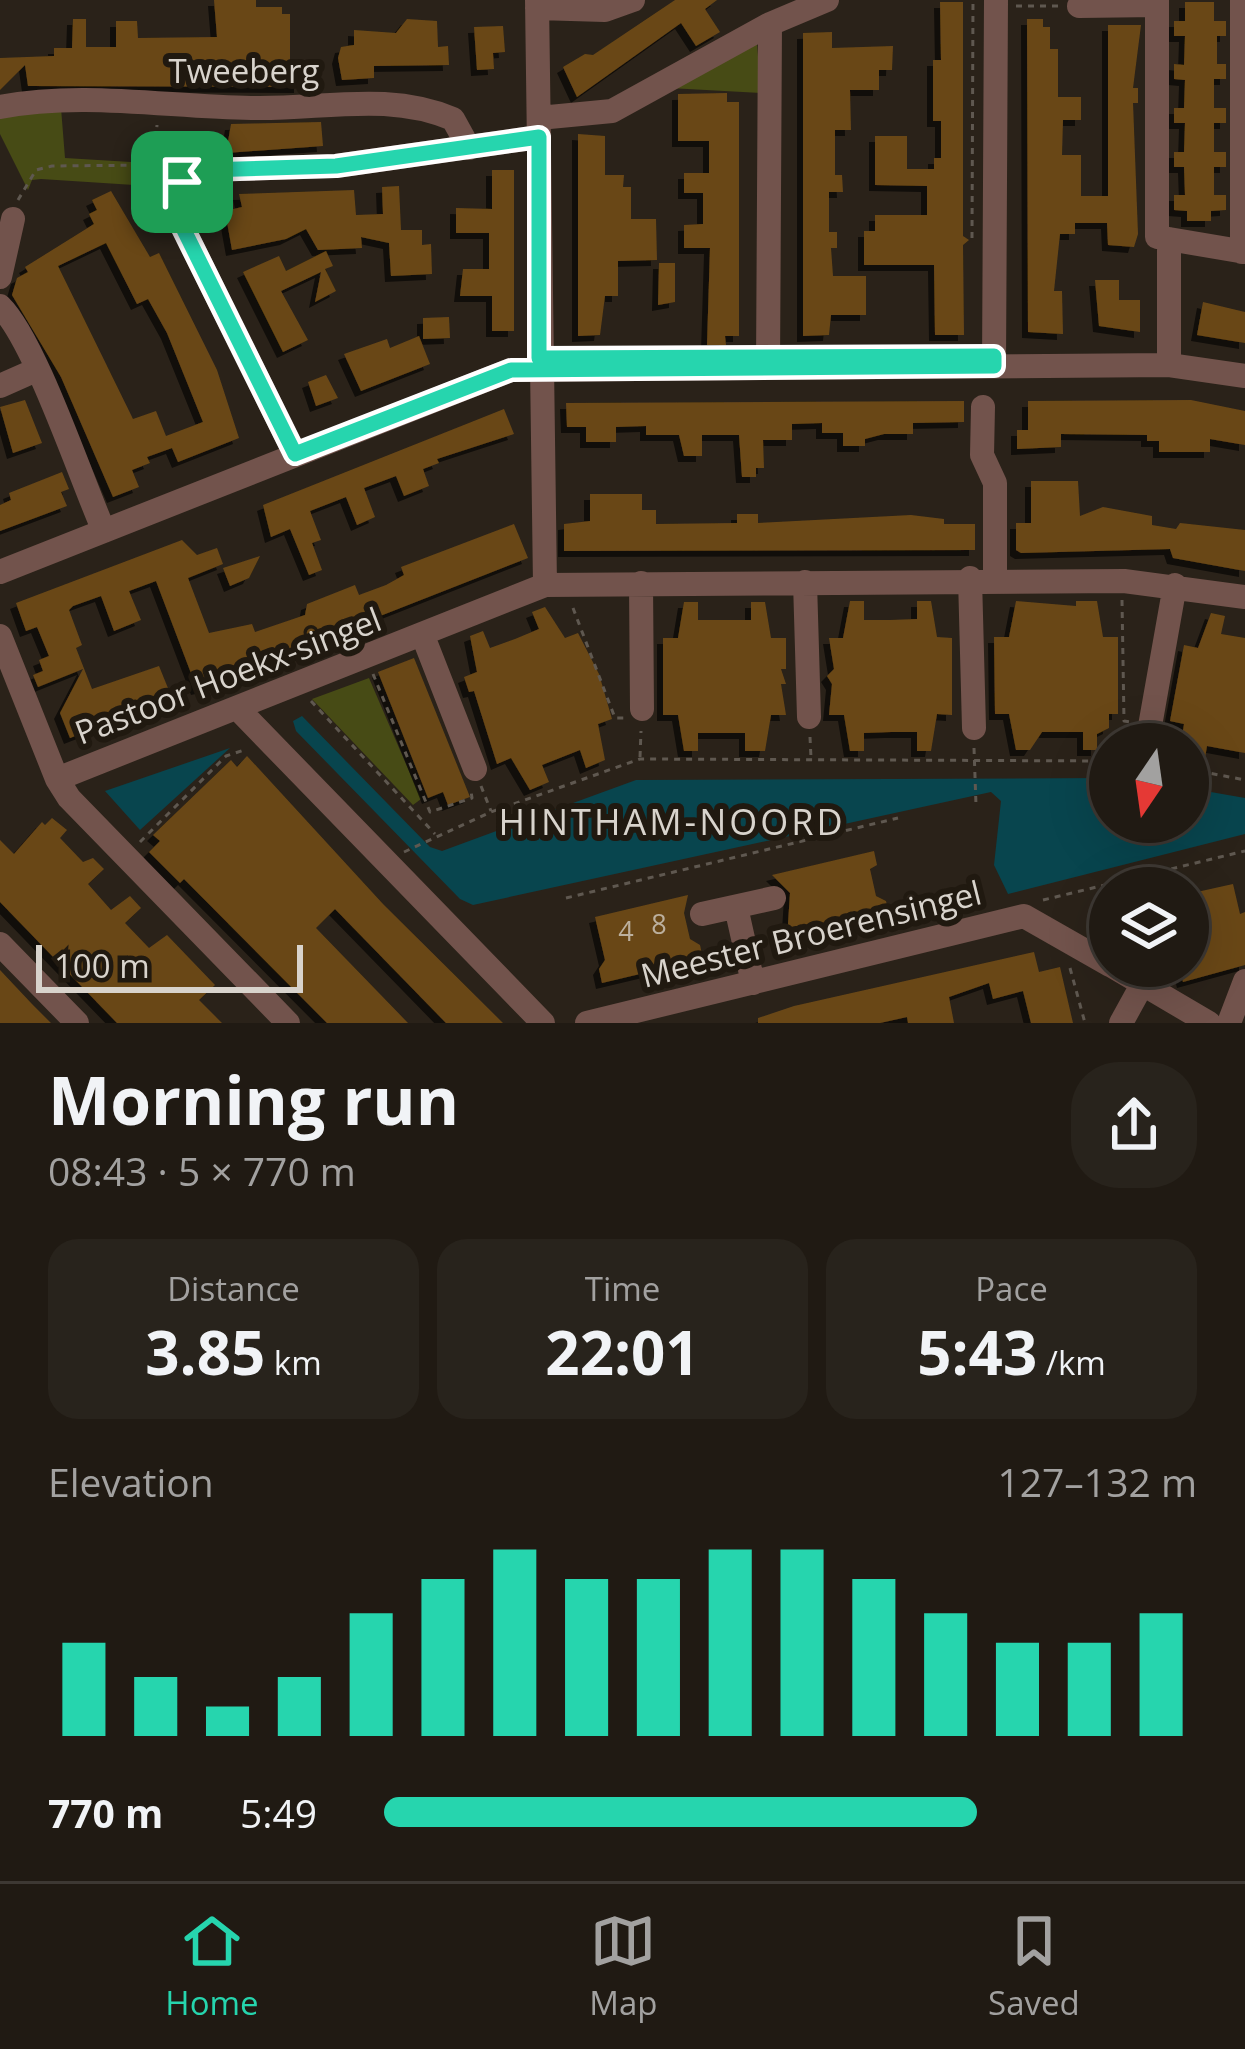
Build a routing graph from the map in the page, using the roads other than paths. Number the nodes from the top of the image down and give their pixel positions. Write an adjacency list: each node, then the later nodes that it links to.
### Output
1 (633, 0): 6 (street)
2 (827, 0): 8 (street)
3 (1242, 0): 14 (street)
4 (988, 2): 18 (street)
5 (1157, 3): 7 (street); 13 (street)
6 (537, 4): 10 (street)
7 (1079, 6)
8 (770, 24): 10 (street); 20 (street)
9 (0, 107): 11 (street, Tweeberg)
10 (539, 127): 11 (street); 19 (street)
11 (469, 148): 25 (street)
12 (13, 219): 15 (street)
13 (1169, 239): 14 (street); 17 (street)
14 (1243, 252)
15 (0, 277)
16 (0, 306): 21 (street)
17 (1169, 364): 18 (street); 22 (street)
18 (994, 366): 20 (street)
19 (539, 368): 20 (street); 25 (street); 31 (street)
20 (768, 368)
21 (36, 370): 23 (street); 26 (street)
22 (1245, 376)
23 (0, 386)
24 (983, 406): 28 (street)
25 (295, 454): 26 (street)
26 (104, 531): 27 (street)
27 (0, 572)
28 (982, 579): 29 (street, Pastoor Hoekx-singel); 32 (street, Pastoor Hoekx-singel); 40 (street)
29 (805, 582): 30 (street, Pastoor Hoekx-singel); 38 (street)
30 (641, 584): 31 (street, Pastoor Hoekx-singel); 37 (street)
31 (545, 585): 34 (street, Pastoor Hoekx-singel)
32 (1175, 585): 33 (street, Pastoor Hoekx-singel); 39 (street)
33 (1245, 597)
34 (423, 635): 36 (street, Pastoor Hoekx-singel); 42 (street, Pastoor Hoekx-singel)
35 (0, 636): 41 (street)
36 (237, 708): 41 (street, Pastoor Hoekx-singel); 54 (street)
37 (641, 714)
38 (809, 717)
39 (1151, 723)
40 (974, 728)
41 (57, 779): 53 (street)
42 (478, 779)
43 (774, 898): 44 (street)
44 (736, 907): 45 (street); 49 (street)
45 (702, 914)
46 (0, 944): 52 (street)
47 (1089, 953): 49 (street, Meester Broerensingel)
48 (1245, 981): 58 (street)
49 (753, 982): 55 (street, Meester Broerensingel)
50 (1141, 987): 56 (street)
51 (1150, 987): 57 (street, Meester Broerensingel)
52 (76, 1023)
53 (288, 1023)
54 (543, 1023)
55 (587, 1023)
56 (1121, 1023)
57 (1209, 1023)
58 (1228, 1023)

